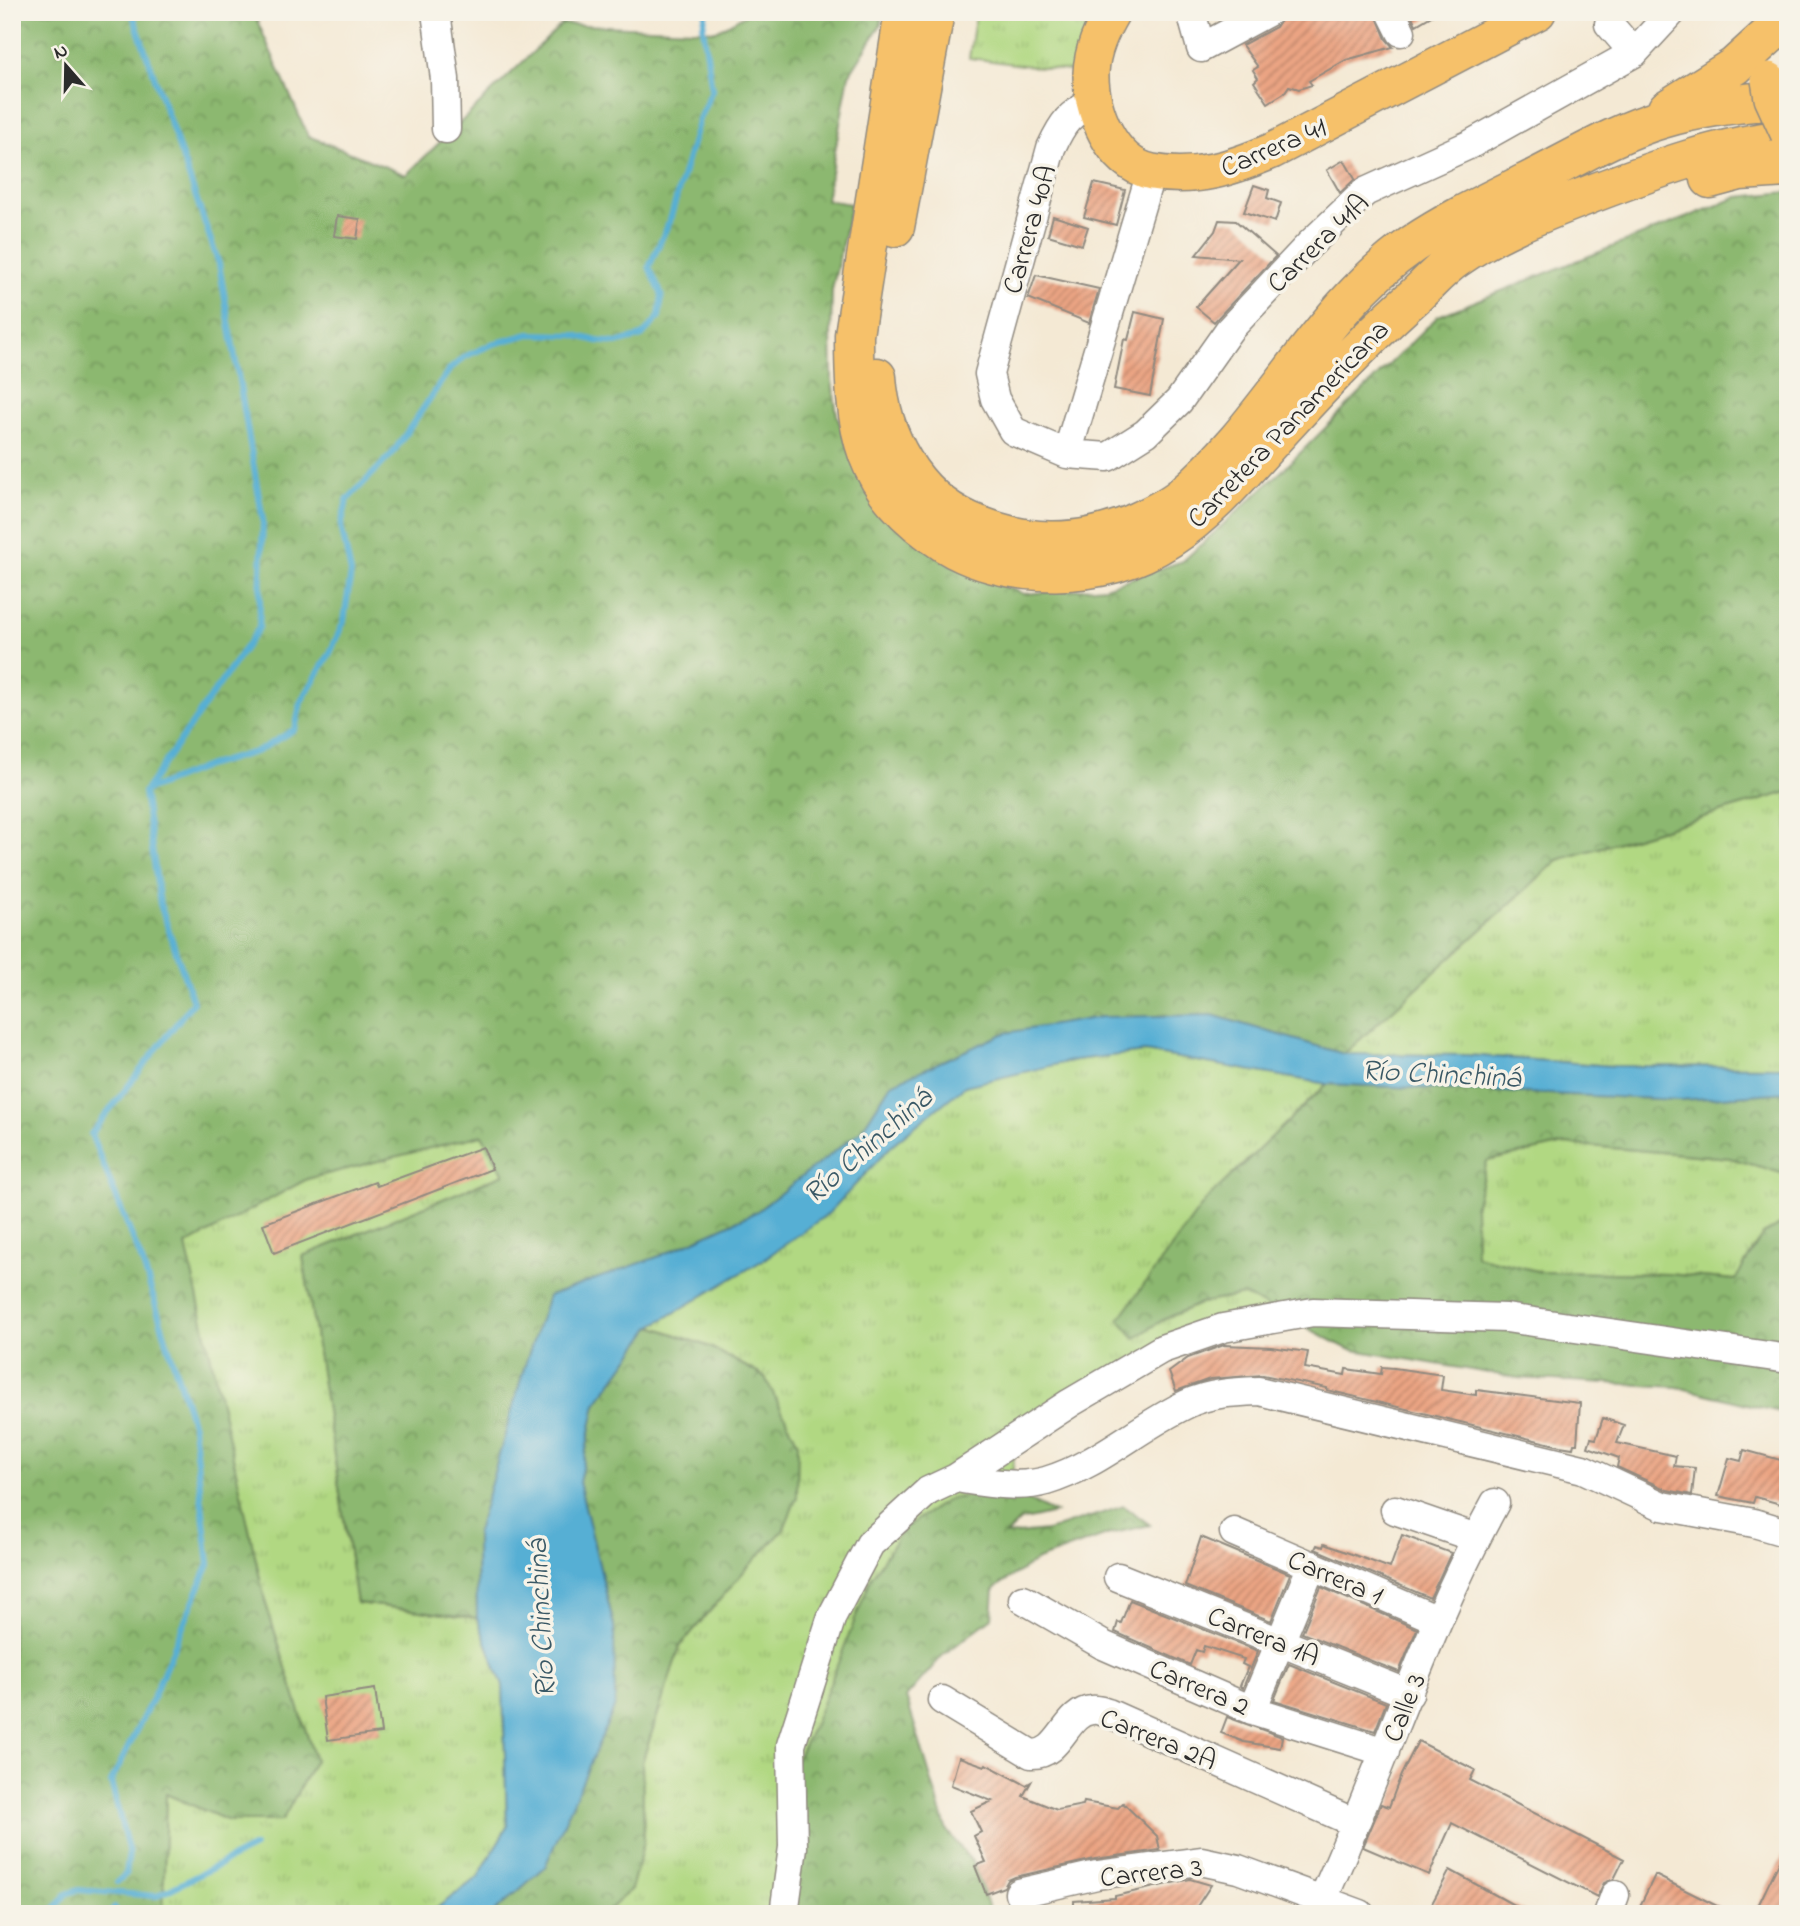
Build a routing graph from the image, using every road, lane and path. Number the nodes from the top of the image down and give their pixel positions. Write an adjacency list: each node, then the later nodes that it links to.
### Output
1 (436, 12): 15 (street)
2 (1112, 12): 14 (main road)
3 (1134, 12): 19 (main road)
4 (1191, 12): 5 (street)
5 (1268, 12)
6 (1505, 12): 19 (main road, Carrera 41)
7 (1538, 12): 19 (main road, Carrera 41)
8 (1672, 12): 12 (street, Carrera 41A)
9 (914, 16): 18 (highway, Carretera Panamericana); 21 (highway, Carretera Panamericana)
10 (1784, 19): 13 (main road); 18 (highway)
11 (1608, 24): 12 (street)
12 (1634, 53): 22 (street, Carrera 41A)
13 (1778, 89): 16 (main road, bridge); 18 (highway, Carretera Panamericana)
14 (1095, 101): 19 (main road); 22 (street, Carrera 40A)
15 (446, 129)
16 (1788, 133)
17 (1788, 139): 21 (highway, Carretera Panamericana)
18 (1608, 140)
19 (1161, 164): 22 (street)
20 (1788, 168): 21 (highway)
21 (1394, 315)
22 (1067, 454)
23 (1780, 1355): 24 (street)
24 (956, 1478): 28 (street); 42 (street)
25 (1495, 1503): 29 (street, Calle 3)
26 (1395, 1510): 29 (street)
27 (1234, 1532): 30 (street, Carrera 1)
28 (1788, 1533)
29 (1476, 1538): 33 (street, Calle 3)
30 (1312, 1565): 33 (street, Carrera 1); 34 (street)
31 (1118, 1577): 34 (street, Carrera 1A)
32 (1023, 1599): 37 (street, Carrera 2)
33 (1438, 1620): 35 (street, Calle 3)
34 (1280, 1641): 35 (street, Carrera 1A); 37 (street)
35 (1409, 1694): 38 (street, Calle 3)
36 (942, 1700): 39 (street, Carrera 2A)
37 (1252, 1710): 38 (street, Carrera 2)
38 (1385, 1752): 39 (street, Calle 3)
39 (1355, 1823): 41 (street, Calle 3)
40 (1019, 1893): 41 (street, Carrera 3)
41 (1319, 1907): 43 (street, Carrera 3)
42 (784, 1914)
43 (1360, 1914)

